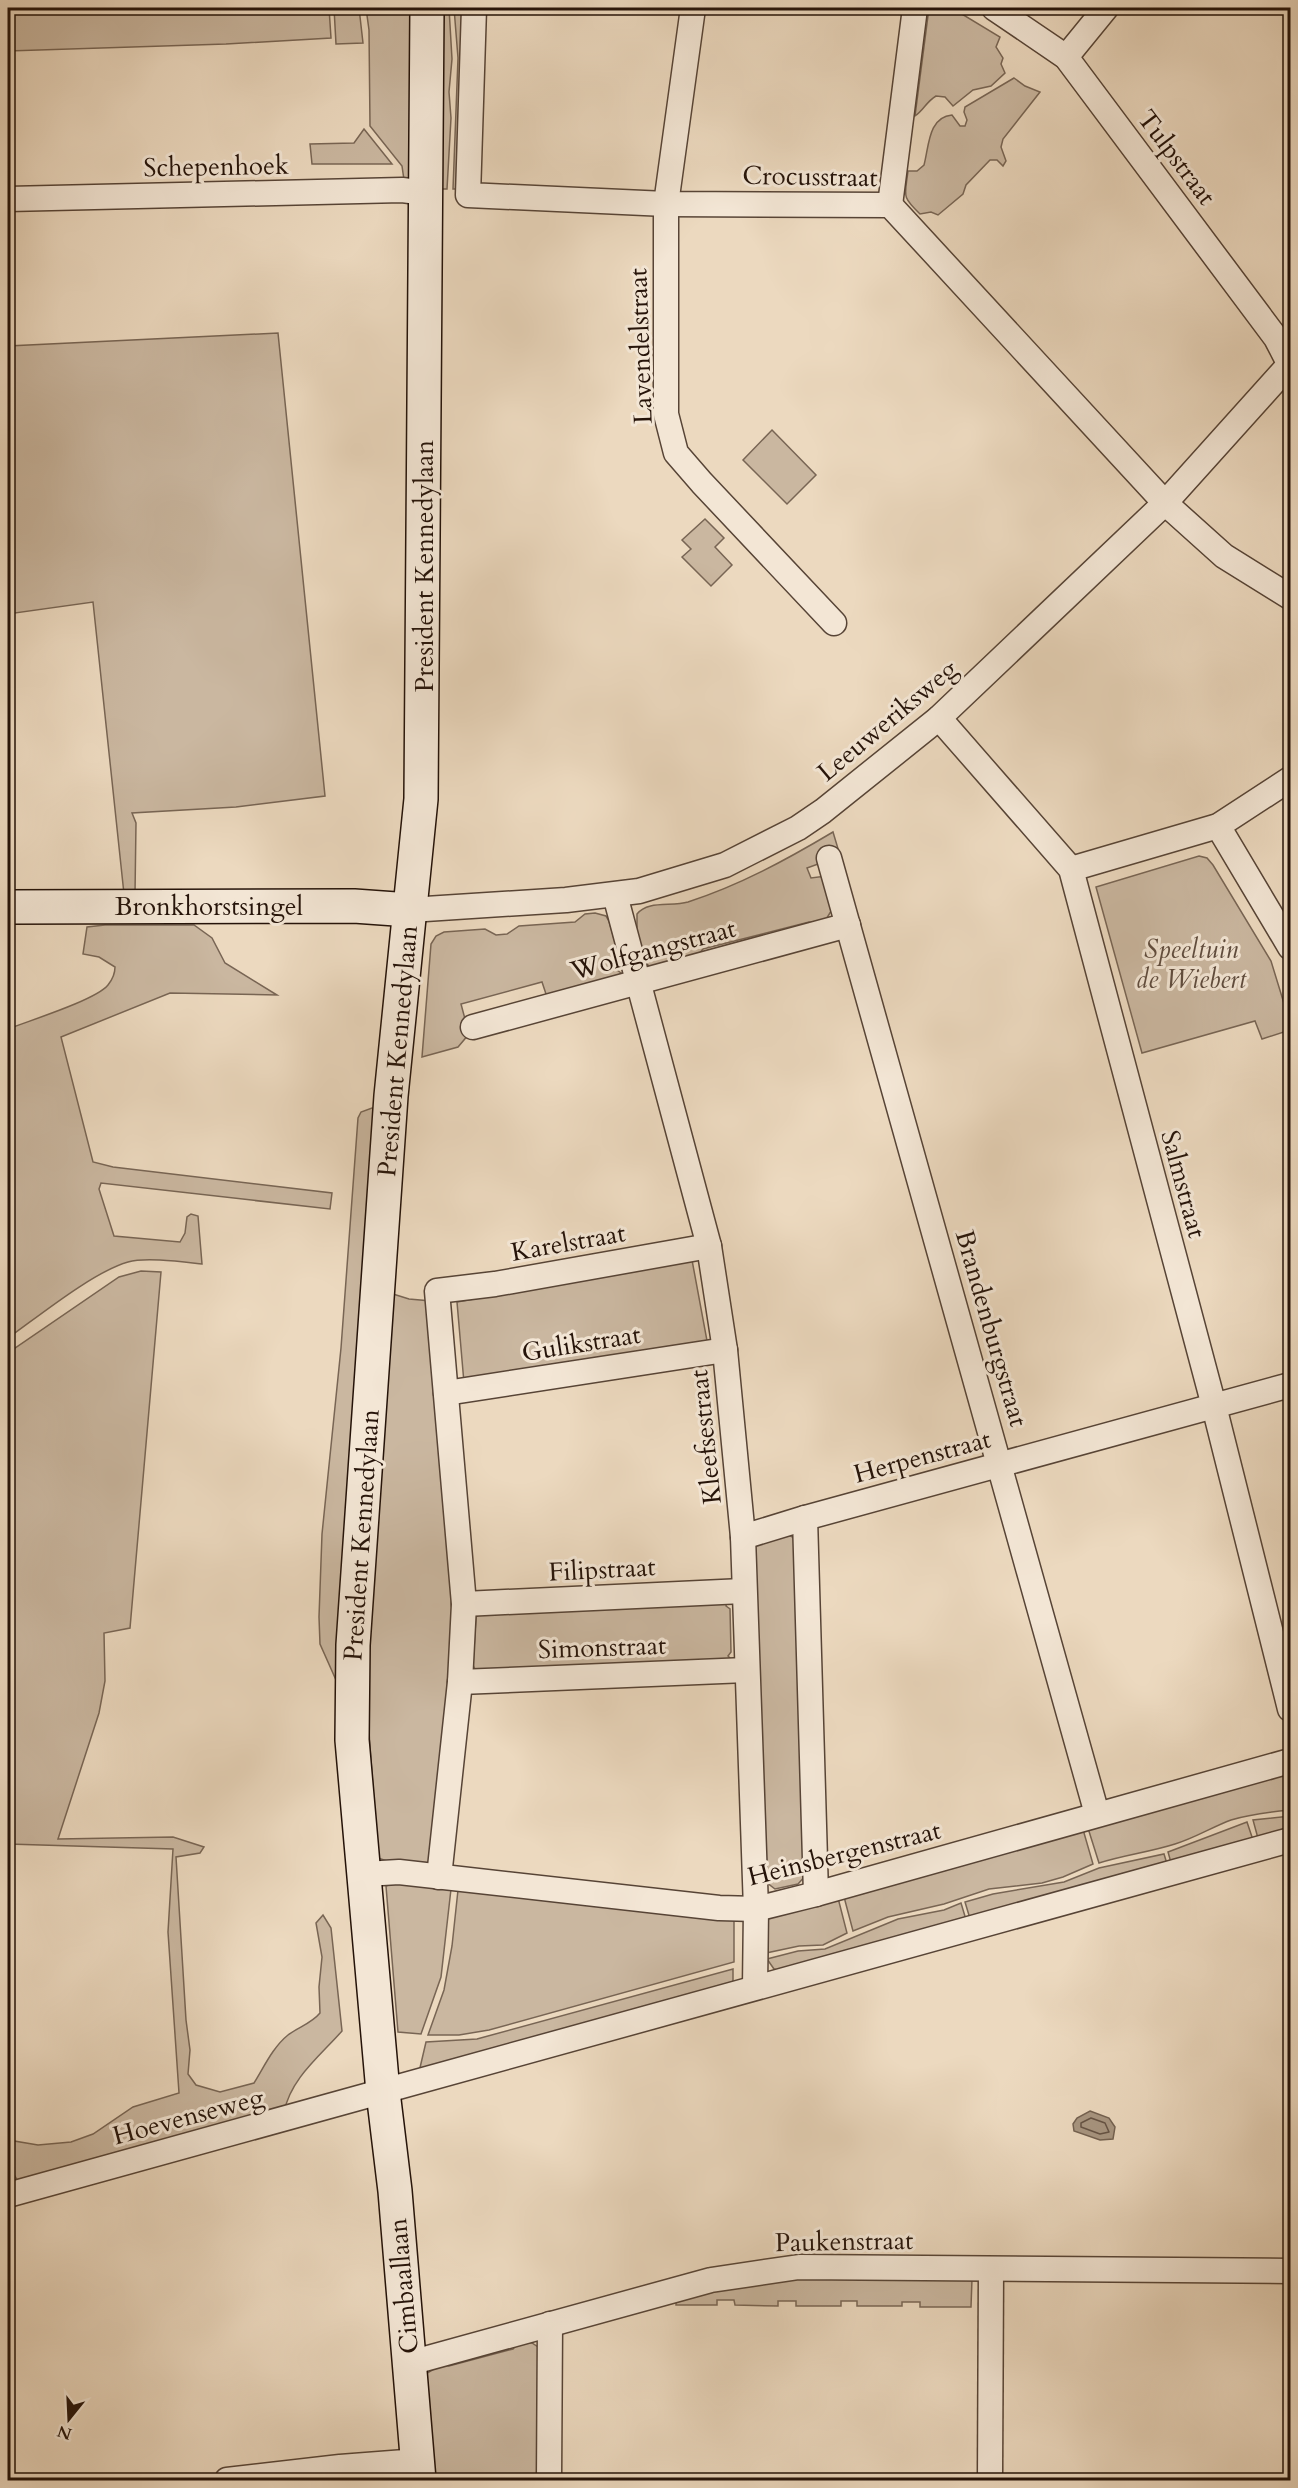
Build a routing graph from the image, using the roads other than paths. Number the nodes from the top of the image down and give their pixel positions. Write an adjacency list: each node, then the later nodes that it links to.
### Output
1 (427, 8): 8 (street, President Kennedylaan)
2 (474, 8): 10 (street, Crocusstraat)
3 (693, 8): 10 (street, Lavendelstraat)
4 (915, 8): 11 (street)
5 (994, 8): 7 (street, Tulpstraat)
6 (1106, 8): 7 (street)
7 (1066, 57): 12 (street, Tulpstraat)
8 (426, 193): 9 (street, Schepenhoek); 24 (street, President Kennedylaan)
9 (8, 200)
10 (666, 204): 11 (street, Crocusstraat); 16 (street, Lavendelstraat)
11 (890, 205): 14 (street, Crocusstraat)
12 (1283, 329): 13 (street, Tulpstraat)
13 (1290, 364): 14 (street, Leeuweriksweg)
14 (1165, 503): 15 (street, Crocusstraat); 17 (street, Leeuweriksweg)
15 (1290, 597)
16 (834, 623)
17 (939, 718): 21 (street, Salmstraat); 22 (street, Leeuweriksweg)
18 (1290, 779): 19 (street)
19 (1218, 826): 21 (street); 26 (street)
20 (829, 858): 25 (street, Brandenburgstraat)
21 (1071, 869): 33 (street, Salmstraat)
22 (615, 895): 24 (street, Leeuweriksweg); 27 (street, Kleefsestraat)
23 (8, 907): 24 (street, Bronkhorstsingel)
24 (410, 910): 45 (street, President Kennedylaan)
25 (848, 925): 27 (street, Wolfgangstraat); 34 (street, Brandenburgstraat)
26 (1290, 947)
27 (639, 982): 28 (street, Wolfgangstraat); 29 (street, Kleefsestraat)
28 (473, 1027)
29 (709, 1246): 30 (street, Kleefsestraat); 32 (street, Karelstraat)
30 (725, 1350): 32 (street, Gulikstraat); 36 (street, Kleefsestraat)
31 (1290, 1385): 33 (street, Herpenstraat)
32 (446, 1393): 38 (street)
33 (1214, 1406): 34 (street, Herpenstraat); 41 (street, Salmstraat)
34 (1000, 1464): 35 (street, Herpenstraat); 43 (street, Brandenburgstraat)
35 (805, 1518): 36 (street, Herpenstraat); 47 (street)
36 (743, 1537): 37 (street, Kleefsestraat)
37 (743, 1592): 38 (street, Filipstraat); 39 (street, Kleefsestraat)
38 (464, 1604): 40 (street)
39 (746, 1670): 40 (street, Simonstraat); 48 (street, Kleefsestraat)
40 (460, 1682): 46 (street)
41 (1290, 1709)
42 (1290, 1761): 43 (street, Heinsbergenstraat)
43 (1097, 1814): 47 (street, Heinsbergenstraat)
44 (1290, 1840): 49 (street)
45 (365, 1874): 46 (street, Heinsbergenstraat); 50 (street, President Kennedylaan)
46 (439, 1877): 48 (street, Heinsbergenstraat)
47 (816, 1894): 48 (street, Heinsbergenstraat)
48 (756, 1909): 49 (street, Kleefsestraat)
49 (755, 1987): 50 (street)
50 (383, 2092): 51 (street, Hoevenseweg); 55 (street, Cimbaallaan)
51 (8, 2195)
52 (991, 2270): 53 (street, Paukenstraat); 54 (street, Paukenstraat); 59 (street)
53 (1290, 2271)
54 (550, 2324): 55 (street, Paukenstraat); 58 (street)
55 (410, 2363): 56 (street, Cimbaallaan)
56 (418, 2471): 57 (street)
57 (232, 2480)
58 (549, 2481)
59 (990, 2481)

